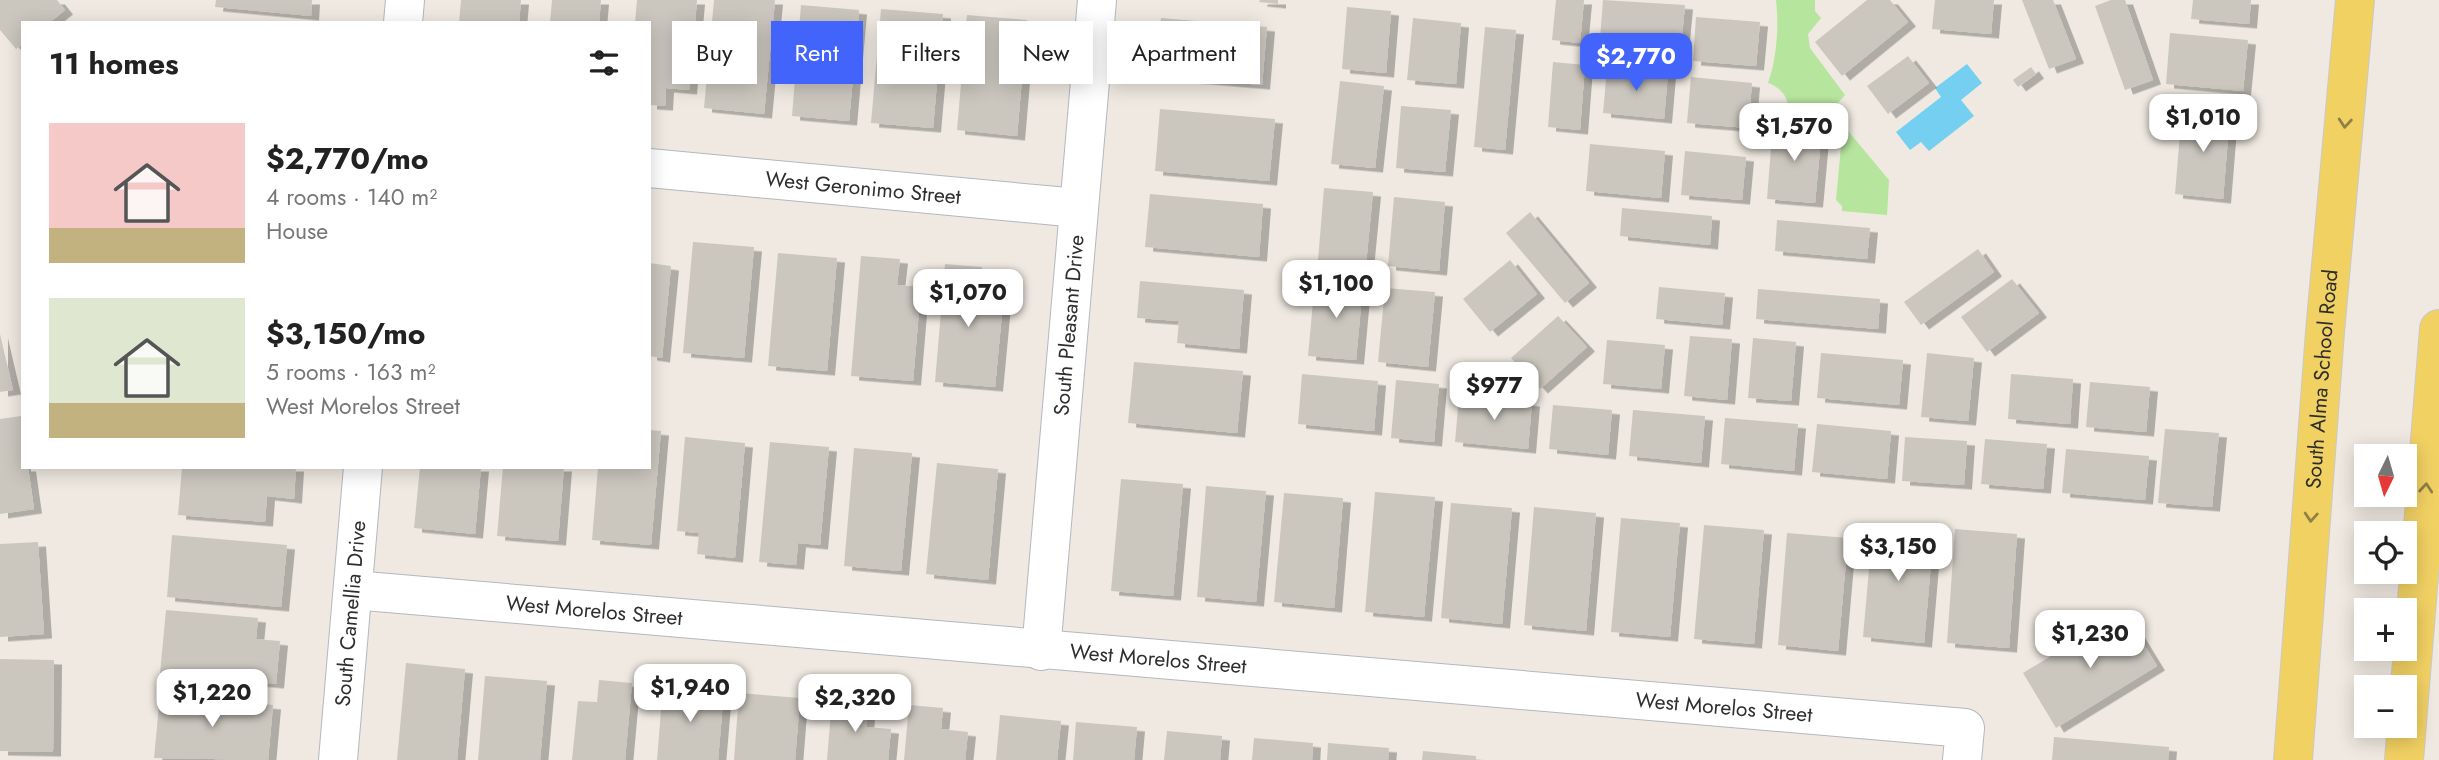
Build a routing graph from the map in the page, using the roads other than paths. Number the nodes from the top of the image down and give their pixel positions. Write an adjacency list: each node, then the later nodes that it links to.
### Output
1 (405, 0): 4 (street)
2 (1097, 0): 6 (street, South Pleasant Drive)
3 (2355, 0): 13 (main road, South Alma School Road, one-way to 13)
4 (403, 21)
5 (651, 168): 6 (street, West Geronimo Street)
6 (1078, 208): 10 (street, South Pleasant Drive)
7 (2439, 329): 14 (main road, one-way to 7)
8 (363, 469): 9 (street, South Camellia Drive)
9 (353, 590): 10 (street, West Morelos Street); 12 (street, South Camellia Drive)
10 (1041, 650): 11 (street, West Morelos Street)
11 (1963, 744)
12 (338, 760)
13 (2294, 760)
14 (2404, 760)

